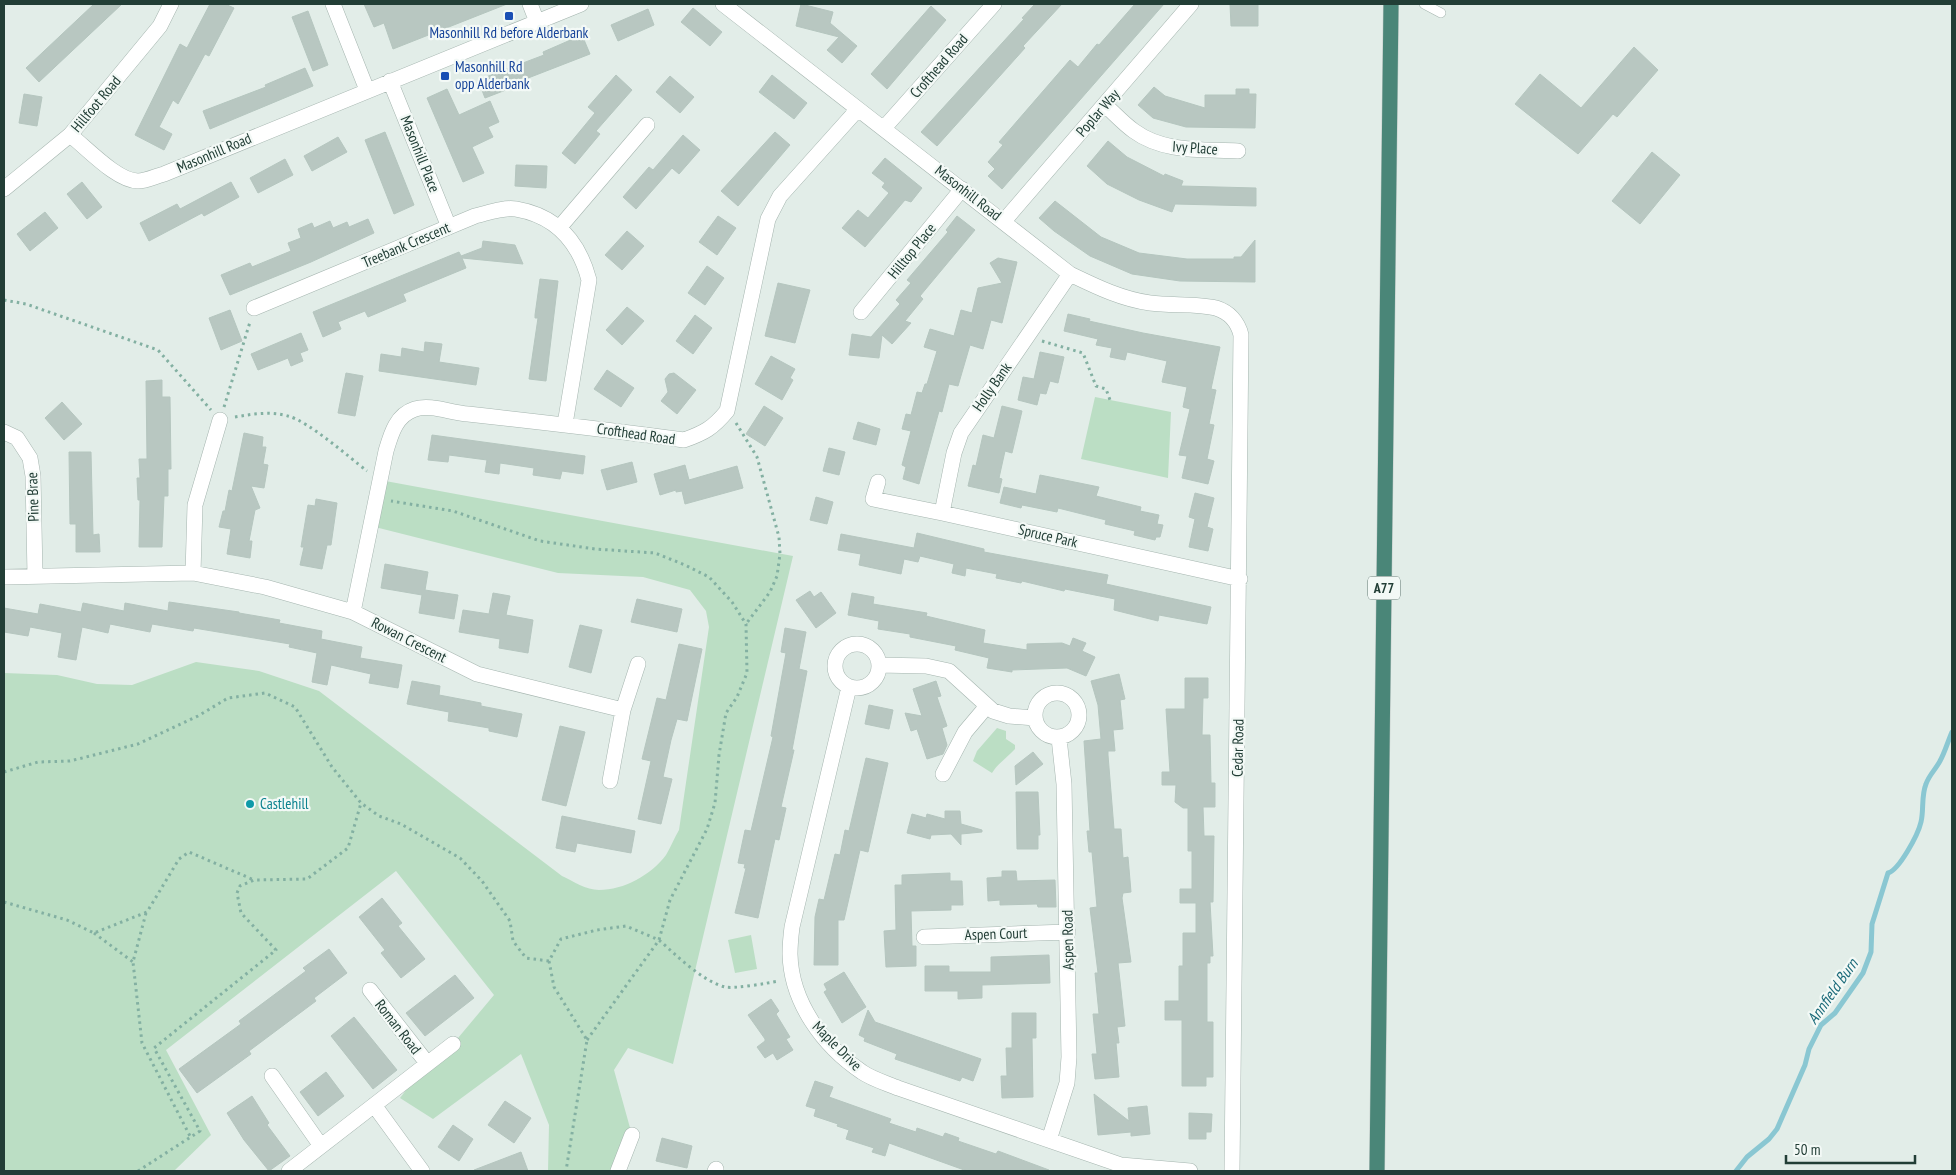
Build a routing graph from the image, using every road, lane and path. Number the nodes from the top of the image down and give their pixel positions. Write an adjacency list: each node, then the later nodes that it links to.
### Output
1 (172, 4): 18 (street, Hillfoot Road)
2 (333, 4): 13 (street)
3 (530, 4): 11 (street)
4 (581, 4): 11 (street, Masonhill Road)
5 (723, 4): 15 (street, Masonhill Road)
6 (1191, 4): 14 (street, Poplar Way)
7 (1391, 4): 84 (highway, A77)
8 (1424, 4): 10 (lane)
9 (988, 5): 17 (street, Crofthead Road)
10 (1441, 13)
11 (537, 22): 12 (street, Masonhill Road)
12 (390, 81): 13 (street, Masonhill Road); 23 (street, Masonhill Place)
13 (367, 90): 18 (street, Masonhill Road)
14 (1105, 105): 19 (street, Ivy Place); 22 (street, Poplar Way)
15 (858, 109): 17 (street, Masonhill Road); 32 (street)
16 (647, 125): 24 (street)
17 (884, 128): 21 (street, Masonhill Road)
18 (70, 135): 20 (street, Hillfoot Road)
19 (1238, 151)
20 (4, 189)
21 (962, 189): 22 (street, Masonhill Road); 28 (street, Hilltop Place)
22 (1004, 221): 25 (street, Masonhill Road)
23 (449, 227): 24 (street, Treebank Crescent); 27 (street, Treebank Crescent)
24 (559, 228): 34 (street, Treebank Crescent)
25 (1070, 274): 29 (street, Masonhill Road); 30 (street, Holly Bank)
26 (4, 300): 33 (path)
27 (254, 308): 33 (path)
28 (862, 312)
29 (1238, 324): 43 (street, Cedar Road)
30 (1027, 336): 31 (path); 39 (street, Holly Bank)
31 (1110, 400)
32 (727, 411): 34 (street, Crofthead Road); 45 (path)
33 (220, 420): 36 (path); 40 (street)
34 (565, 424): 36 (street, Crofthead Road)
35 (4, 432): 41 (street, Pine Brae)
36 (380, 480): 38 (street, Crofthead Road)
37 (878, 482): 39 (street, Spruce Park)
38 (376, 499): 44 (street, Crofthead Road); 45 (path)
39 (942, 513): 43 (street, Spruce Park)
40 (193, 573): 41 (street, Rowan Crescent); 44 (street, Rowan Crescent)
41 (35, 575): 42 (street, Rowan Crescent)
42 (4, 577)
43 (1240, 579): 83 (street, Cedar Road)
44 (353, 612): 50 (street, Rowan Crescent)
45 (746, 624): 63 (path)
46 (638, 664): 50 (street)
47 (879, 665): 48 (street); 48 (street); 49 (street)
48 (849, 687): 66 (street, Maple Drive)
49 (988, 706): 51 (street); 54 (street)
50 (623, 710): 55 (street)
51 (1035, 718): 52 (street); 52 (street)
52 (1060, 738): 60 (street, Aspen Road)
53 (4, 772): 56 (path)
54 (943, 774)
55 (610, 780)
56 (361, 803): 57 (path); 64 (path)
57 (254, 880): 59 (path); 74 (path)
58 (4, 902): 61 (path)
59 (147, 912): 61 (path); 65 (path)
60 (1068, 932): 62 (street, Aspen Court); 75 (street, Aspen Road)
61 (94, 933): 65 (path)
62 (924, 937)
63 (659, 940): 64 (path); 66 (path); 68 (path)
64 (549, 961): 68 (path)
65 (133, 962): 74 (path)
66 (794, 978): 75 (street, Maple Drive)
67 (370, 990): 70 (street, Roman Road)
68 (587, 1040): 80 (path)
69 (453, 1044): 70 (street, Roman Road)
70 (427, 1063): 72 (street, Roman Road)
71 (272, 1076): 76 (street)
72 (374, 1105): 76 (street, Roman Road); 79 (street)
73 (632, 1134): 81 (street)
74 (191, 1138): 77 (path)
75 (1049, 1140): 82 (street, Maple Drive)
76 (321, 1146): 78 (street, Roman Road)
77 (138, 1171)
78 (289, 1171)
79 (422, 1171)
80 (566, 1171)
81 (618, 1171)
82 (1190, 1171)
83 (1232, 1171)
84 (1377, 1171)

